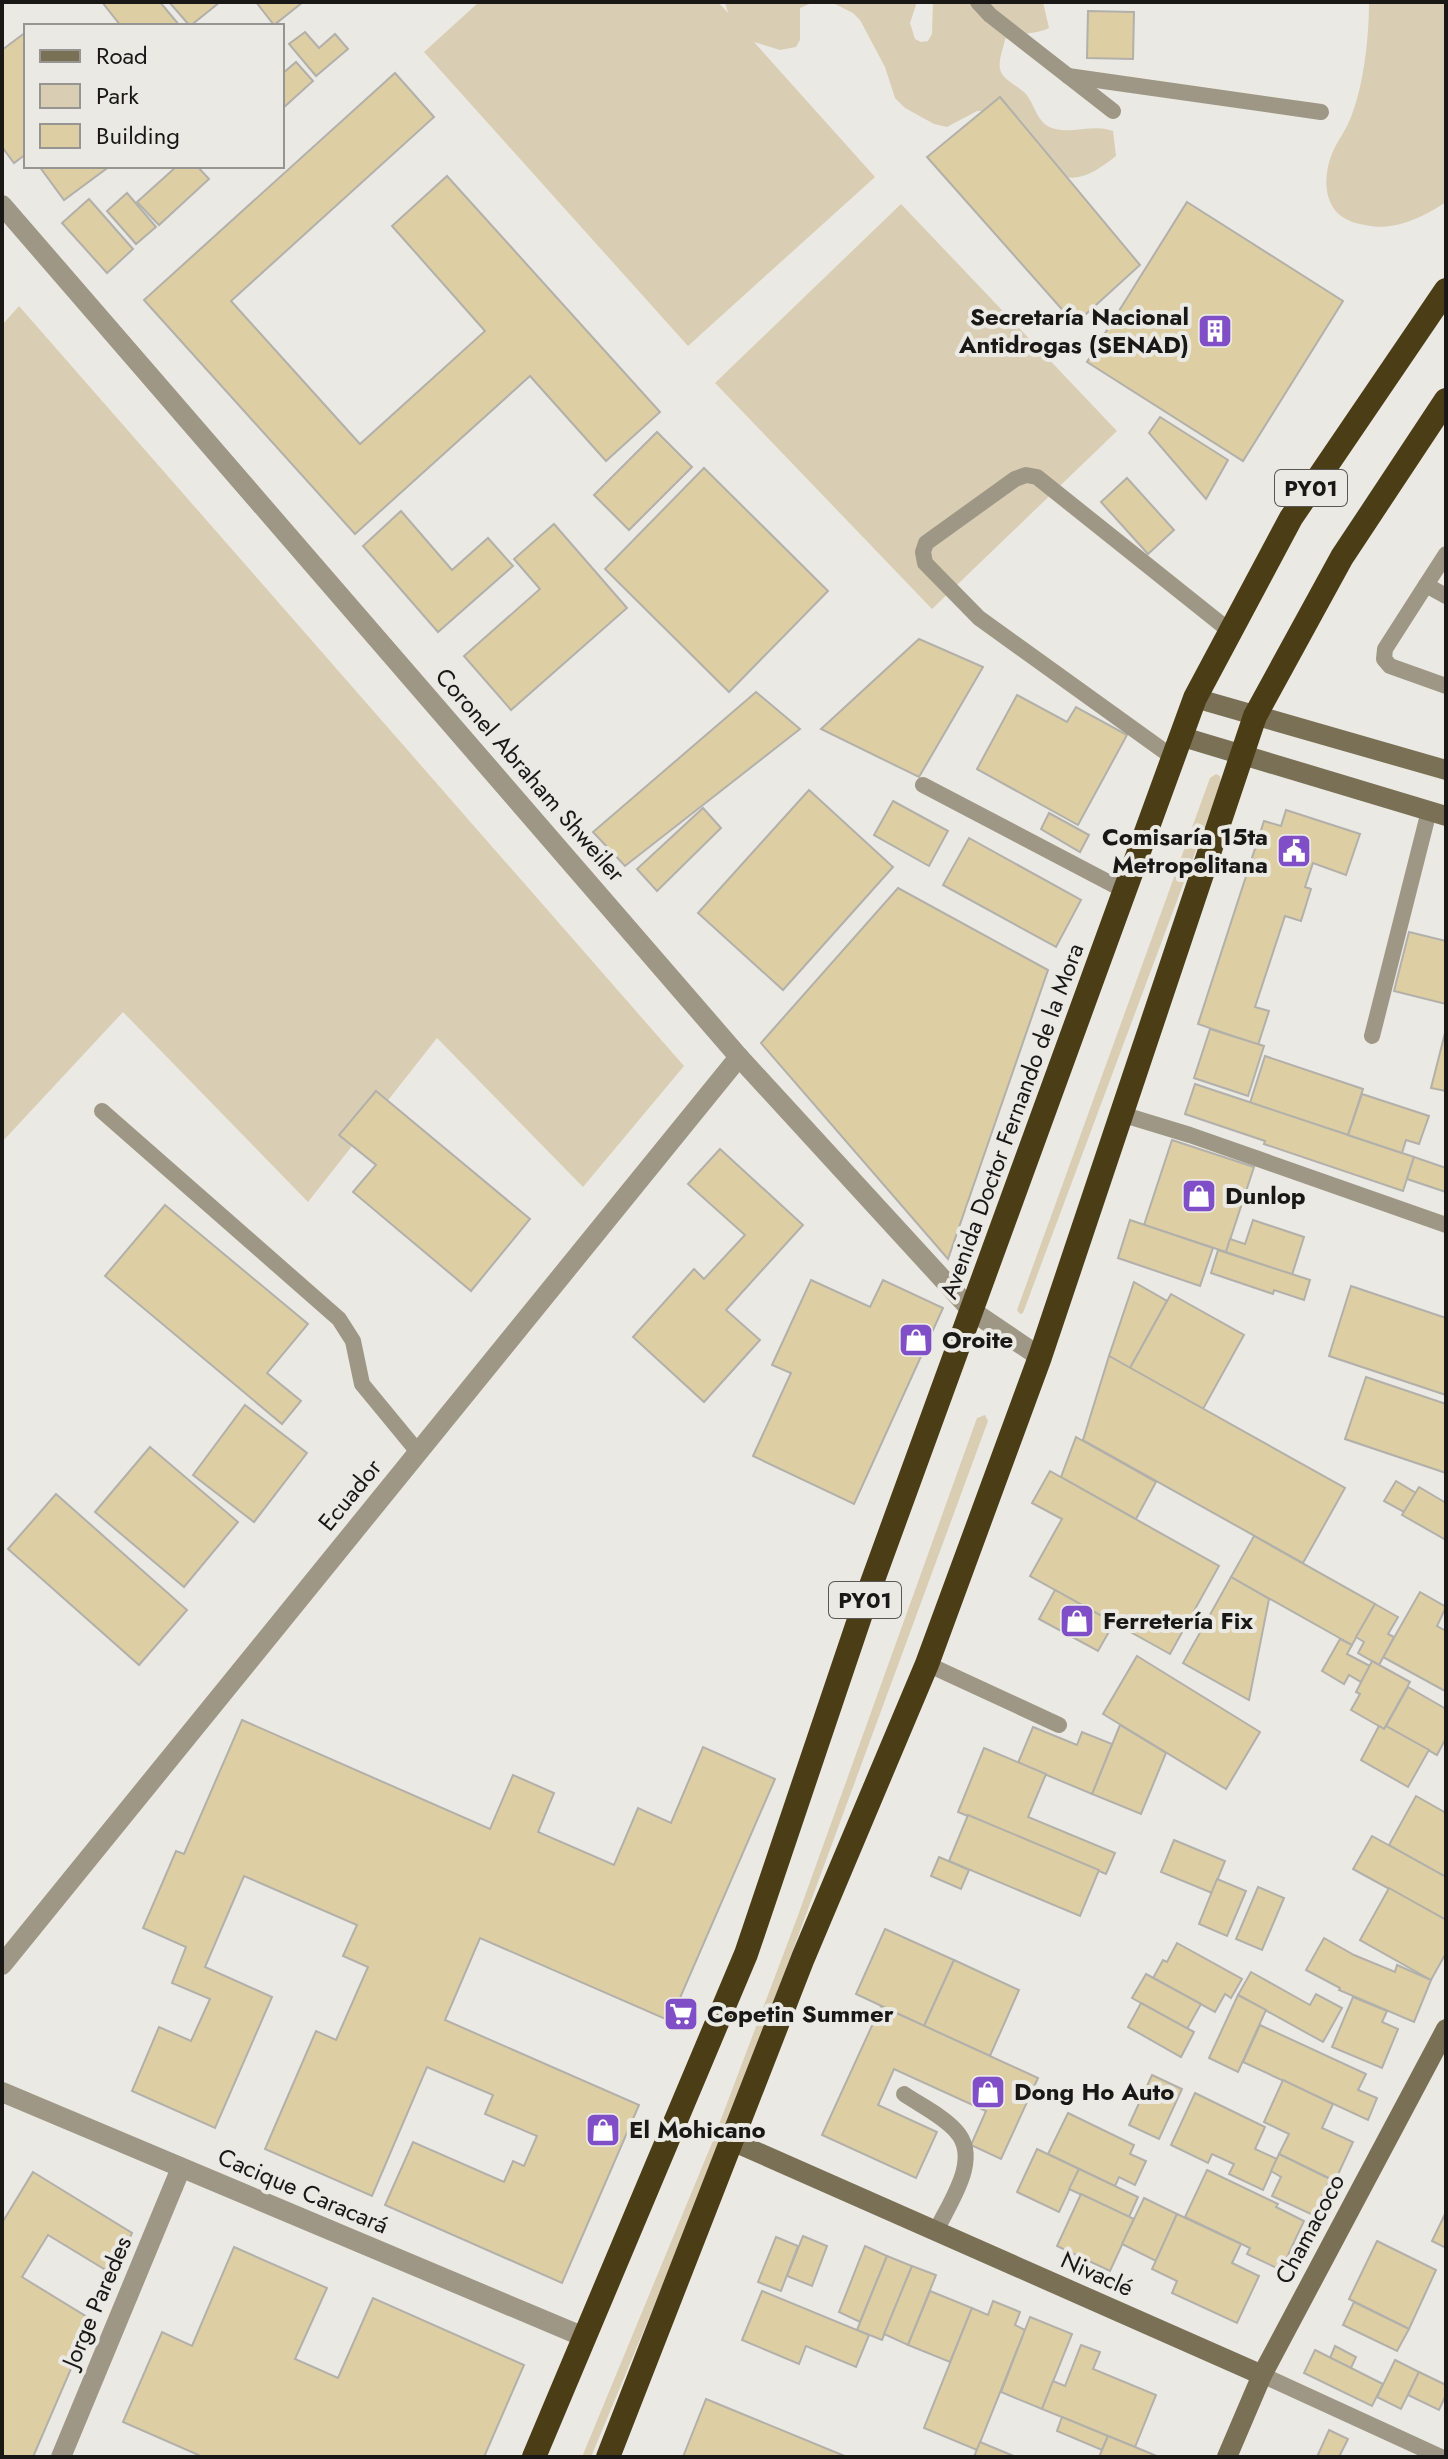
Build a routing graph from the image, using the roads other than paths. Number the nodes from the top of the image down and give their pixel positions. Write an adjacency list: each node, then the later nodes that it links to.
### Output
1 (978, 2): 2 (lane)
2 (1068, 76): 3 (lane); 4 (lane)
3 (1113, 111)
4 (1321, 112)
5 (2, 205): 22 (street, Coronel Abraham Shweiler)
6 (1446, 290): 11 (highway, Avenida Doctor Fernando de la Mora / PY01)
7 (1446, 400): 14 (highway, PY01)
8 (1446, 554): 9 (lane)
9 (1426, 585): 10 (lane); 12 (lane)
10 (1446, 596)
11 (1231, 632): 13 (highway, Avenida Doctor Fernando de la Mora / PY01); 15 (lane)
12 (1446, 686)
13 (1195, 698): 14 (street); 15 (highway, Avenida Doctor Fernando de la Mora / PY01)
14 (1255, 716): 16 (highway, PY01); 17 (street)
15 (1179, 748): 16 (street); 20 (highway, Avenida Doctor Fernando de la Mora / PY01)
16 (1241, 756): 19 (street); 24 (highway, PY01)
17 (1446, 770)
18 (923, 785): 20 (lane)
19 (1438, 813): 21 (lane)
20 (1127, 892): 26 (highway, Avenida Doctor Fernando de la Mora / PY01)
21 (1372, 1036)
22 (739, 1057): 26 (street, Coronel Abraham Shweiler); 28 (street, Ecuador)
23 (102, 1111): 28 (lane)
24 (1121, 1114): 25 (lane); 27 (highway, PY01)
25 (1446, 1225)
26 (972, 1311): 27 (street, Coronel Abraham Shweiler); 38 (highway, Avenida Doctor Fernando de la Mora / PY01)
27 (1040, 1357): 29 (highway, PY01)
28 (418, 1452): 31 (street, Ecuador)
29 (927, 1664): 30 (lane); 35 (highway, PY01)
30 (1059, 1725)
31 (2, 1965)
32 (1446, 2029): 39 (street, Chamacoco)
33 (2, 2092): 36 (street, Cacique Caracará)
34 (904, 2094): 37 (lane)
35 (732, 2141): 37 (street, Nivaclé); 42 (highway, PY01)
36 (181, 2168): 38 (street, Cacique Caracará); 40 (street, Jorge Paredes)
37 (936, 2231): 39 (street, Nivaclé)
38 (584, 2337): 41 (highway, Avenida Doctor Fernando de la Mora / PY01)
39 (1262, 2375): 43 (street, Chamacoco); 44 (lane, Nivaclé)
40 (61, 2457)
41 (534, 2457)
42 (608, 2457)
43 (1227, 2457)
44 (1441, 2457)

